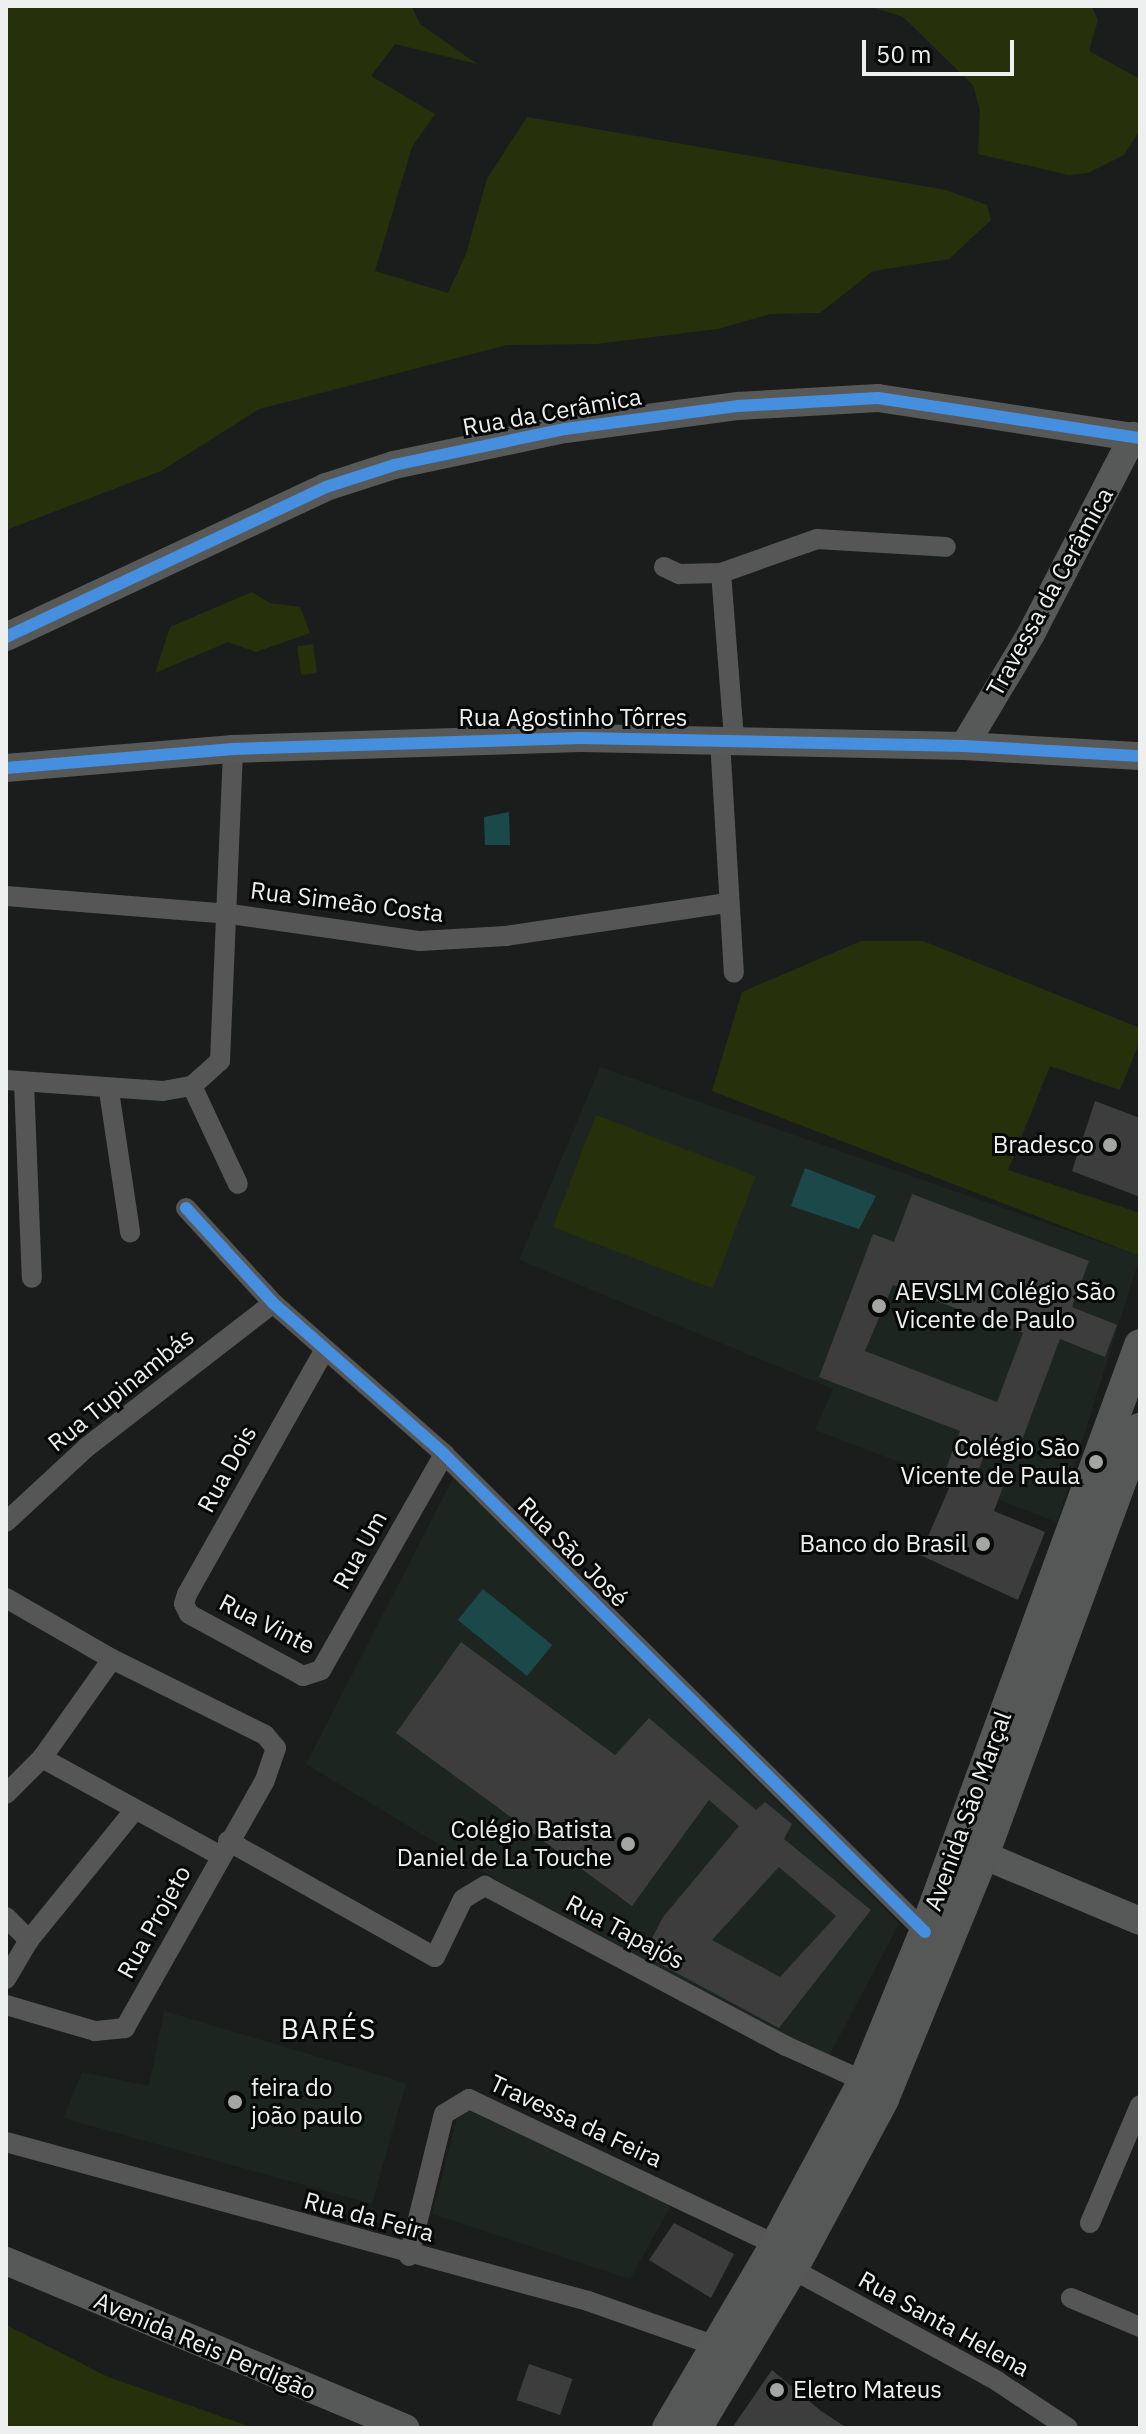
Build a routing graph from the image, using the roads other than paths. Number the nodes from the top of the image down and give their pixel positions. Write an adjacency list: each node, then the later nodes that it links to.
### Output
1 (1136, 437): 5 (street, Rua da Cerâmica); 7 (street, Travessa da Cerâmica)
2 (946, 547): 4 (street)
3 (664, 567): 4 (street)
4 (721, 573): 6 (street)
5 (6, 637)
6 (727, 740): 7 (street, Rua Agostinho Tôrres); 8 (street, Rua Agostinho Tôrres); 12 (street)
7 (964, 746): 9 (street, Rua Agostinho Tôrres)
8 (233, 749): 10 (street, Rua Agostinho Tôrres); 13 (street)
9 (1140, 756)
10 (6, 768)
11 (6, 896): 13 (street, Rua Simeão Costa)
12 (728, 903): 13 (street, Rua Simeão Costa); 14 (street)
13 (230, 914): 16 (street)
14 (734, 973)
15 (15, 1082): 17 (street); 21 (street)
16 (192, 1086): 17 (street); 18 (street)
17 (109, 1091): 20 (street)
18 (238, 1184)
19 (186, 1208): 22 (street, Rua São José)
20 (130, 1232)
21 (32, 1278)
22 (273, 1303): 24 (street, Rua São José); 28 (street, Rua Tupinambás)
23 (1140, 1345): 40 (main road, Avenida São Marçal)
24 (324, 1351): 26 (street, Rua São José); 30 (street, Rua Dois)
25 (1140, 1429): 27 (main road, Avenida São Marçal)
26 (444, 1454): 32 (street, Rua Um); 40 (street, Rua São José)
27 (1131, 1480): 37 (main road, Avenida São Marçal)
28 (6, 1522)
29 (7, 1601): 31 (street)
30 (189, 1614): 32 (street, Rua Vinte)
31 (112, 1659): 33 (street); 36 (street, Rua Projeto)
32 (321, 1670)
33 (42, 1758): 34 (street); 35 (street, Rua Tapajós)
34 (6, 1794)
35 (134, 1811): 36 (street, Rua Tapajós); 41 (street)
36 (224, 1848): 43 (street, Rua Projeto); 44 (street, Rua Tapajós)
37 (983, 1855): 39 (street); 49 (main road, Avenida São Marçal)
38 (6, 1917): 41 (street)
39 (1140, 1921)
40 (925, 1932): 44 (main road, Avenida São Marçal)
41 (29, 1940): 42 (street)
42 (6, 1979)
43 (6, 2005)
44 (864, 2081): 49 (main road, Avenida São Marçal)
45 (1140, 2105): 47 (street)
46 (6, 2142): 48 (street, Rua da Feira)
47 (1090, 2223)
48 (409, 2256): 49 (street, Travessa da Feira); 54 (street, Rua da Feira)
49 (784, 2257): 54 (main road, Avenida São Marçal); 58 (main road, Avenida São Marçal); 59 (street, Rua Santa Helena)
50 (6, 2261): 56 (street, Avenida Reis Perdigão)
51 (6, 2278): 55 (street, Avenida Reis Perdigão)
52 (1071, 2298): 53 (street)
53 (1140, 2327)
54 (716, 2346): 57 (main road, Avenida São Marçal)
55 (369, 2428)
56 (405, 2428)
57 (668, 2428)
58 (696, 2428)
59 (1068, 2428)

